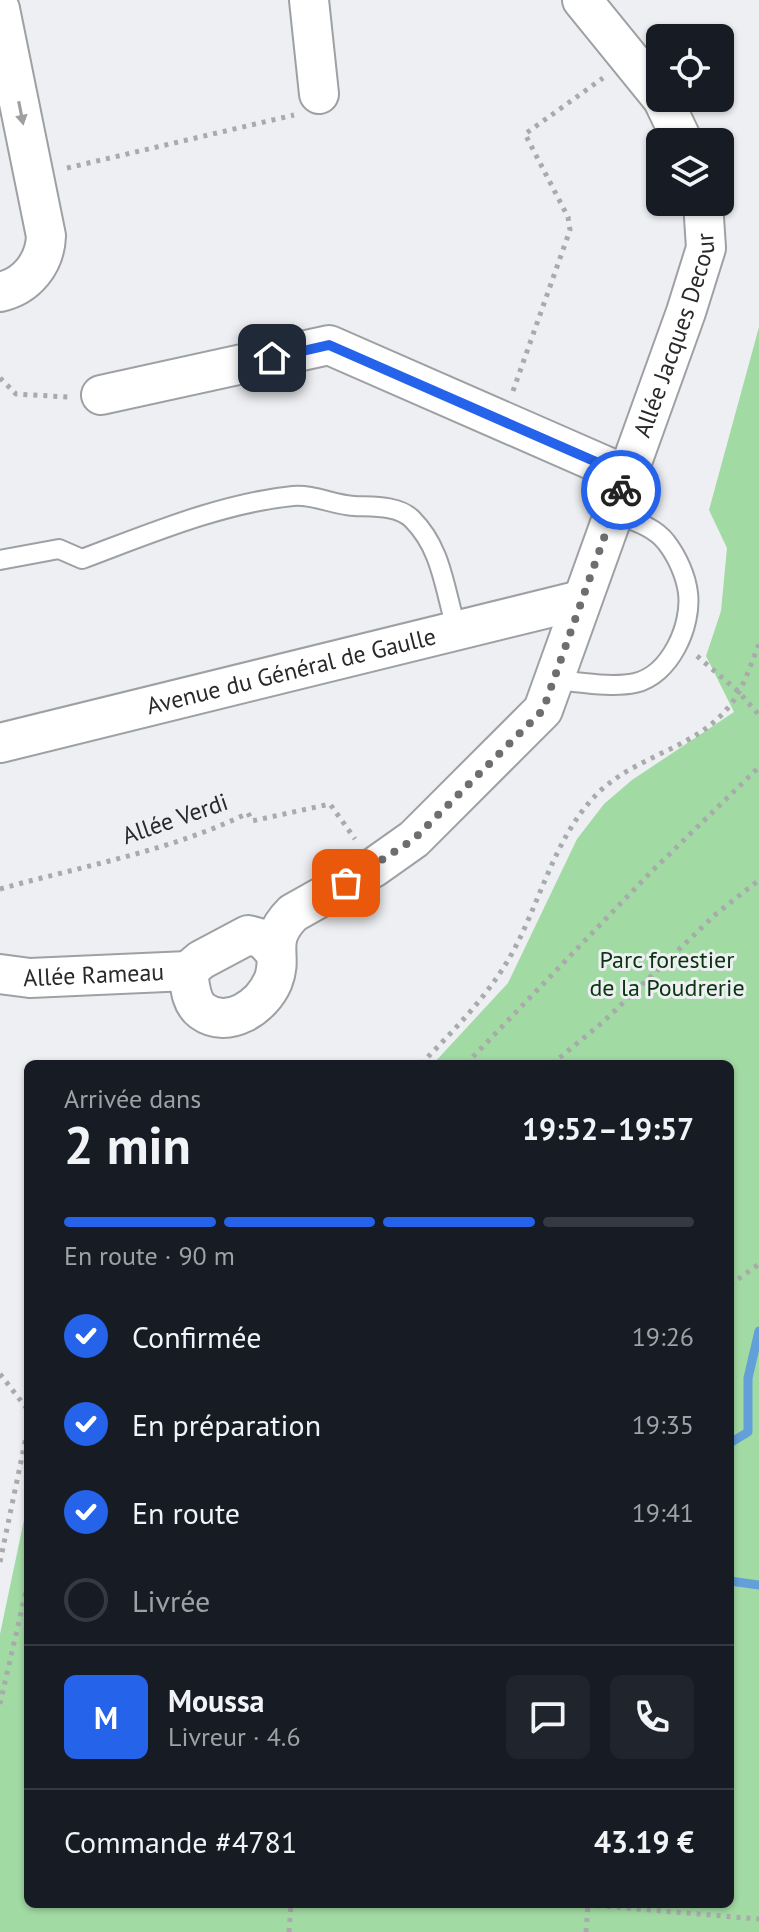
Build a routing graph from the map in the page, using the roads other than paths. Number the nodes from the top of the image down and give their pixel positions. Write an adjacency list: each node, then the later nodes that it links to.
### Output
1 (309, 0): 5 (street)
2 (582, 0): 4 (street)
3 (0, 9): 7 (street, one-way to 7)
4 (646, 79)
5 (319, 94)
6 (704, 216): 9 (street, Allée Jacques Decour)
7 (0, 292)
8 (101, 395): 9 (street)
9 (626, 475): 10 (street, Allée Jacques Decour)
10 (613, 513): 12 (street, Allée Jacques Decour); 14 (lane)
11 (0, 560): 13 (lane)
12 (581, 600): 13 (street, Avenue du Général de Gaulle); 14 (street, Allée Rameau)
13 (457, 630): 15 (street, Avenue du Général de Gaulle)
14 (555, 680): 16 (street, Allée Rameau)
15 (0, 743)
16 (273, 950): 17 (street, Allée Rameau); 17 (street, Allée Rameau)
17 (188, 971): 18 (street, Allée Rameau)
18 (0, 974)

